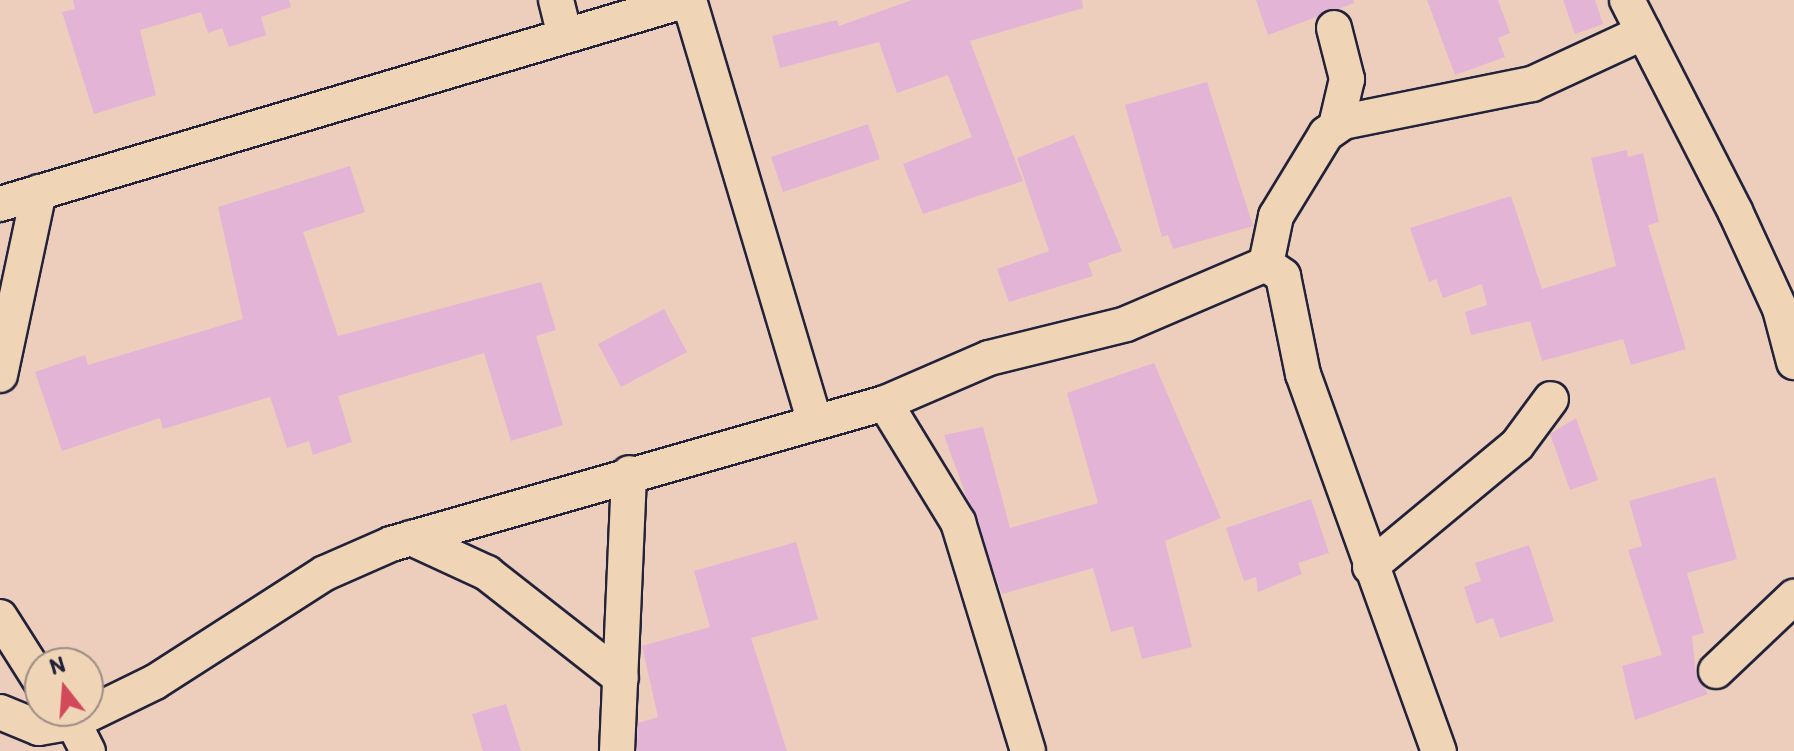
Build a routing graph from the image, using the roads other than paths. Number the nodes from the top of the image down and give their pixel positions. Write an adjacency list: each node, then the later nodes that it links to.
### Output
1 (556, 0): 6 (street)
2 (688, 0): 6 (street); 16 (street)
3 (1627, 0): 5 (street)
4 (1334, 28): 7 (street)
5 (1644, 32): 7 (street); 11 (street)
6 (565, 35): 8 (street)
7 (1336, 126): 10 (street)
8 (39, 192): 9 (street); 13 (street)
9 (0, 204)
10 (1266, 264): 15 (street); 19 (street)
11 (1787, 313): 12 (street)
12 (1794, 362)
13 (0, 375)
14 (1551, 399): 19 (street)
15 (885, 403): 16 (street); 29 (street)
16 (814, 418): 17 (street)
17 (629, 473): 18 (street); 24 (street)
18 (411, 538): 24 (street); 26 (street)
19 (1370, 567): 27 (street)
20 (1794, 597): 23 (street)
21 (0, 617): 22 (street)
22 (24, 655)
23 (1716, 671)
24 (621, 678): 28 (street)
25 (0, 712): 26 (street)
26 (62, 731)
27 (1433, 750)
28 (617, 751)
29 (1028, 751)

